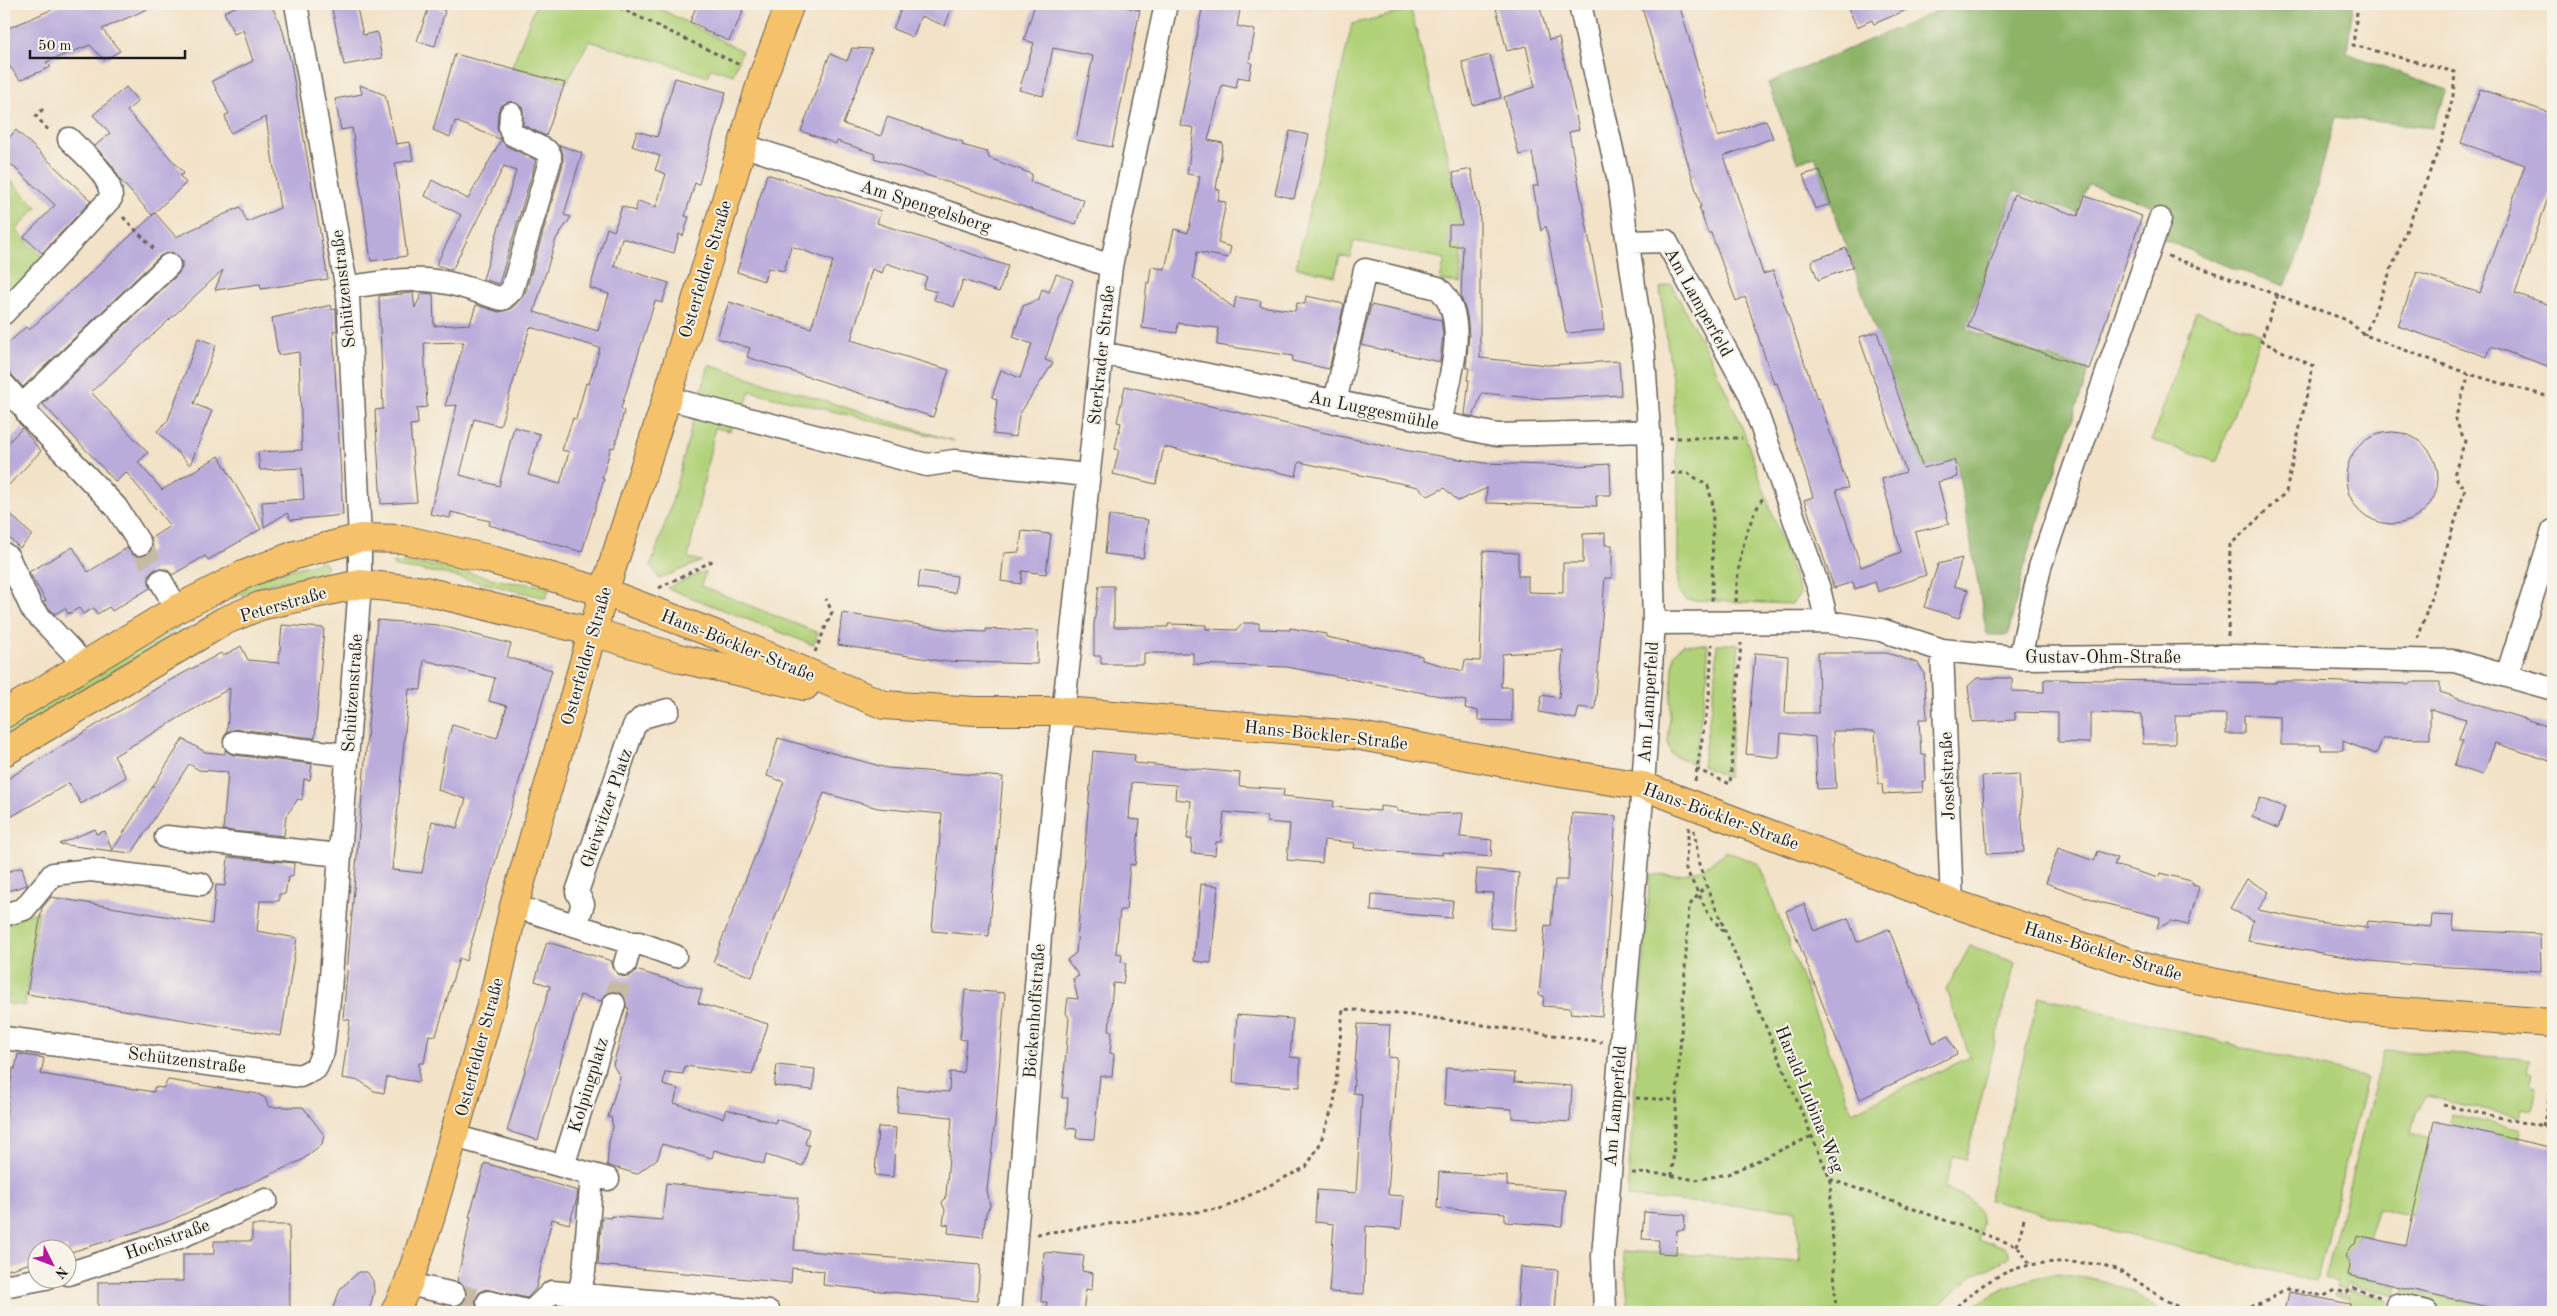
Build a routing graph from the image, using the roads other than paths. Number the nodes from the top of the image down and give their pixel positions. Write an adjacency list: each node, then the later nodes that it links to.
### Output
1 (296, 4): 12 (street, Schützenstraße)
2 (790, 4): 7 (main road, Osterfelder Straße)
3 (1166, 4): 11 (street, Sterkrader Straße)
4 (1580, 4): 9 (street, Am Lamperfeld)
5 (511, 114): 12 (street)
6 (69, 139): 13 (street)
7 (742, 145): 11 (street, Am Spengelsberg); 16 (main road, Osterfelder Straße)
8 (2160, 219): 34 (street)
9 (1628, 242): 20 (street, Am Lamperfeld); 30 (street, Am Lamperfeld)
10 (169, 265): 18 (street)
11 (1111, 266): 14 (street, Sterkrader Straße)
12 (347, 287): 23 (street, Schützenstraße)
13 (4, 313)
14 (1102, 353): 17 (street, An Luggesmühle); 21 (street, Sterkrader Straße)
15 (4, 385): 18 (street)
16 (667, 398): 21 (street); 28 (main road, Osterfelder Straße)
17 (1335, 402): 19 (street, An Luggesmühle); 19 (street)
18 (26, 410): 24 (street)
19 (1440, 423): 20 (street, An Luggesmühle)
20 (1650, 435): 31 (street, Am Lamperfeld)
21 (1088, 475): 40 (street, Sterkrader Straße)
22 (2553, 531): 36 (street)
23 (360, 538): 27 (street, Schützenstraße); 28 (main road, Peterstraße); 29 (main road, Peterstraße)
24 (140, 544)
25 (4, 554): 35 (street)
26 (161, 581): 29 (street)
27 (360, 584): 32 (main road, Peterstraße); 43 (main road, Peterstraße); 44 (street, Schützenstraße)
28 (604, 592): 32 (main road, Osterfelder Straße); 38 (main road, Hans-Böckler-Straße)
29 (177, 609): 35 (main road, Peterstraße)
30 (1827, 622): 31 (street, Gustav-Ohm-Straße); 33 (street, Gustav-Ohm-Straße)
31 (1654, 623): 45 (street, Am Lamperfeld)
32 (593, 632): 38 (main road, Hans-Böckler-Straße); 50 (main road, Osterfelder Straße)
33 (1942, 650): 34 (street, Gustav-Ohm-Straße); 49 (street, Josefstraße)
34 (2020, 658): 36 (street, Gustav-Ohm-Straße)
35 (86, 666): 41 (main road, Peterstraße)
36 (2507, 675): 37 (street, Gustav-Ohm-Straße)
37 (2553, 690)
38 (870, 700): 40 (main road, Hans-Böckler-Straße)
39 (668, 710): 52 (street, Gleiwitzer Platz)
40 (1064, 711): 45 (main road, Hans-Böckler-Straße); 72 (street, Böckenhoffstraße)
41 (4, 714)
42 (235, 742): 44 (street)
43 (4, 752)
44 (347, 755): 47 (street, Schützenstraße)
45 (1643, 786): 49 (main road, Hans-Böckler-Straße); 73 (street, Am Lamperfeld)
46 (166, 837): 47 (street)
47 (340, 855): 58 (street, Schützenstraße)
48 (201, 884): 51 (street)
49 (1952, 903): 57 (main road, Hans-Böckler-Straße)
50 (514, 906): 52 (street); 59 (main road, Osterfelder Straße)
51 (4, 915)
52 (576, 925): 53 (street)
53 (631, 943): 54 (street); 55 (street)
54 (675, 956)
55 (625, 964)
56 (614, 1004): 60 (street, Kolpingplatz)
57 (2553, 1023)
58 (4, 1038)
59 (454, 1136): 60 (street); 64 (main road, Osterfelder Straße)
60 (563, 1166): 67 (street)
61 (266, 1200): 62 (street, Hochstraße)
62 (78, 1271)
63 (28, 1281): 65 (street)
64 (408, 1284): 66 (street); 69 (main road, Osterfelder Straße)
65 (4, 1286)
66 (454, 1294)
67 (579, 1294): 70 (street); 71 (street)
68 (488, 1302): 70 (street)
69 (395, 1312)
70 (531, 1312)
71 (769, 1312)
72 (1010, 1312)
73 (1605, 1312)
74 (2397, 1312): 75 (street)
75 (2427, 1312)

